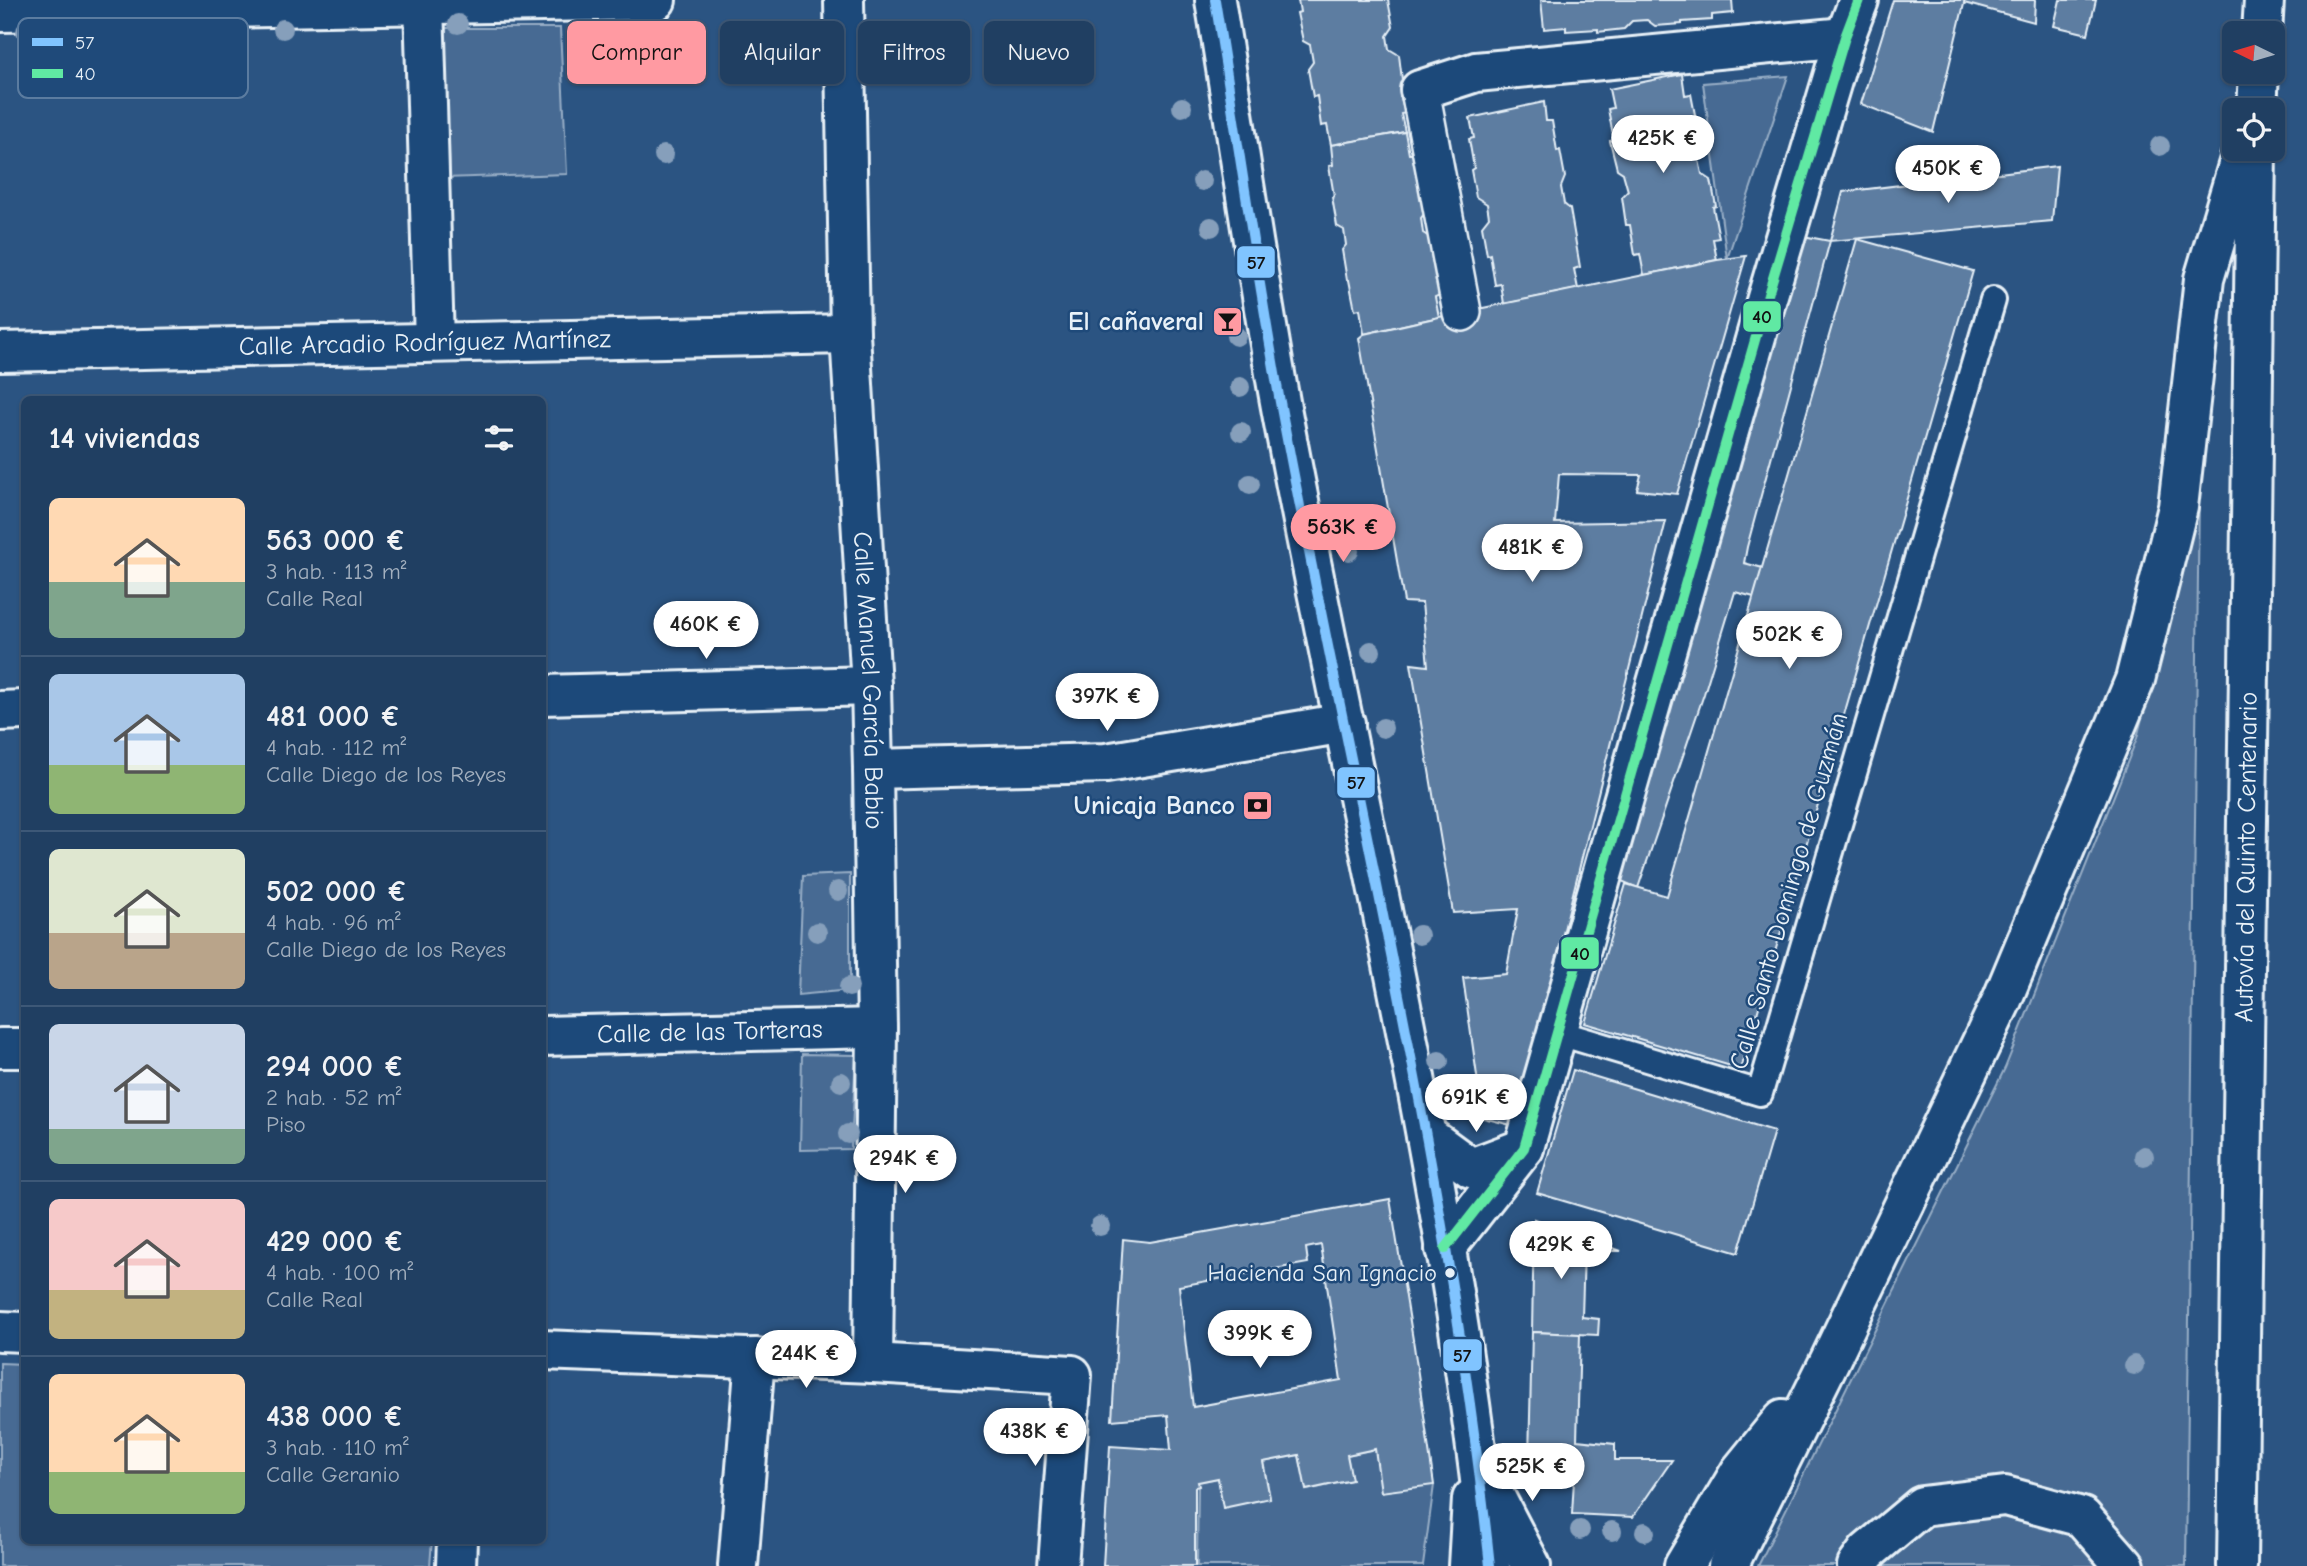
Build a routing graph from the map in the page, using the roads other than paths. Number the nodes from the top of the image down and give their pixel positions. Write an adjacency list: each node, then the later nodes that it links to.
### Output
1 (656, 0): 6 (main road)
2 (844, 0): 16 (main road, Calle Manuel García Babio)
3 (1215, 0): 23 (main road)
4 (1859, 0): 10 (main road)
5 (2264, 0): 9 (main road)
6 (499, 1): 7 (main road)
7 (424, 3): 8 (main road); 17 (main road)
8 (0, 12)
9 (2263, 21)
10 (1845, 37): 11 (main road); 26 (main road)
11 (1420, 90): 15 (street)
12 (2239, 161): 37 (main road)
13 (2256, 161): 51 (main road, Autovía del Quinto Centenario)
14 (1993, 300): 26 (lane, Calle Santo Domingo de Guzmán)
15 (1462, 312)
16 (850, 334): 17 (main road, Calle Arcadio Rodríguez Martínez); 19 (main road, Calle Manuel García Babio)
17 (434, 342): 18 (main road, Calle Arcadio Rodríguez Martínez)
18 (0, 352)
19 (870, 686): 20 (main road); 24 (main road, Calle Manuel García Babio)
20 (546, 695)
21 (0, 710): 22 (main road)
22 (21, 710)
23 (1345, 723): 24 (main road); 30 (main road)
24 (873, 769): 25 (main road, Calle Manuel García Babio)
25 (877, 1028): 27 (main road, Calle de las Torteras); 38 (main road, Calle Manuel García Babio)
26 (1556, 1032): 31 (main road)
27 (546, 1035)
28 (0, 1048): 29 (main road)
29 (21, 1048)
30 (1426, 1135): 31 (main road); 32 (main road)
31 (1524, 1148): 32 (main road)
32 (1446, 1249): 39 (main road)
33 (0, 1331): 34 (main road)
34 (21, 1332)
35 (546, 1350): 36 (main road)
36 (755, 1359): 38 (main road); 42 (main road)
37 (1830, 1360): 47 (main road); 48 (main road)
38 (873, 1363): 43 (main road)
39 (1477, 1454): 44 (main road); 45 (main road); 46 (main road)
40 (457, 1544): 41 (main road)
41 (456, 1566)
42 (738, 1566)
43 (1058, 1566)
44 (1468, 1566)
45 (1490, 1566)
46 (1531, 1566)
47 (1684, 1566)
48 (1728, 1566)
49 (1857, 1566): 50 (main road)
50 (2125, 1566)
51 (2237, 1566)

